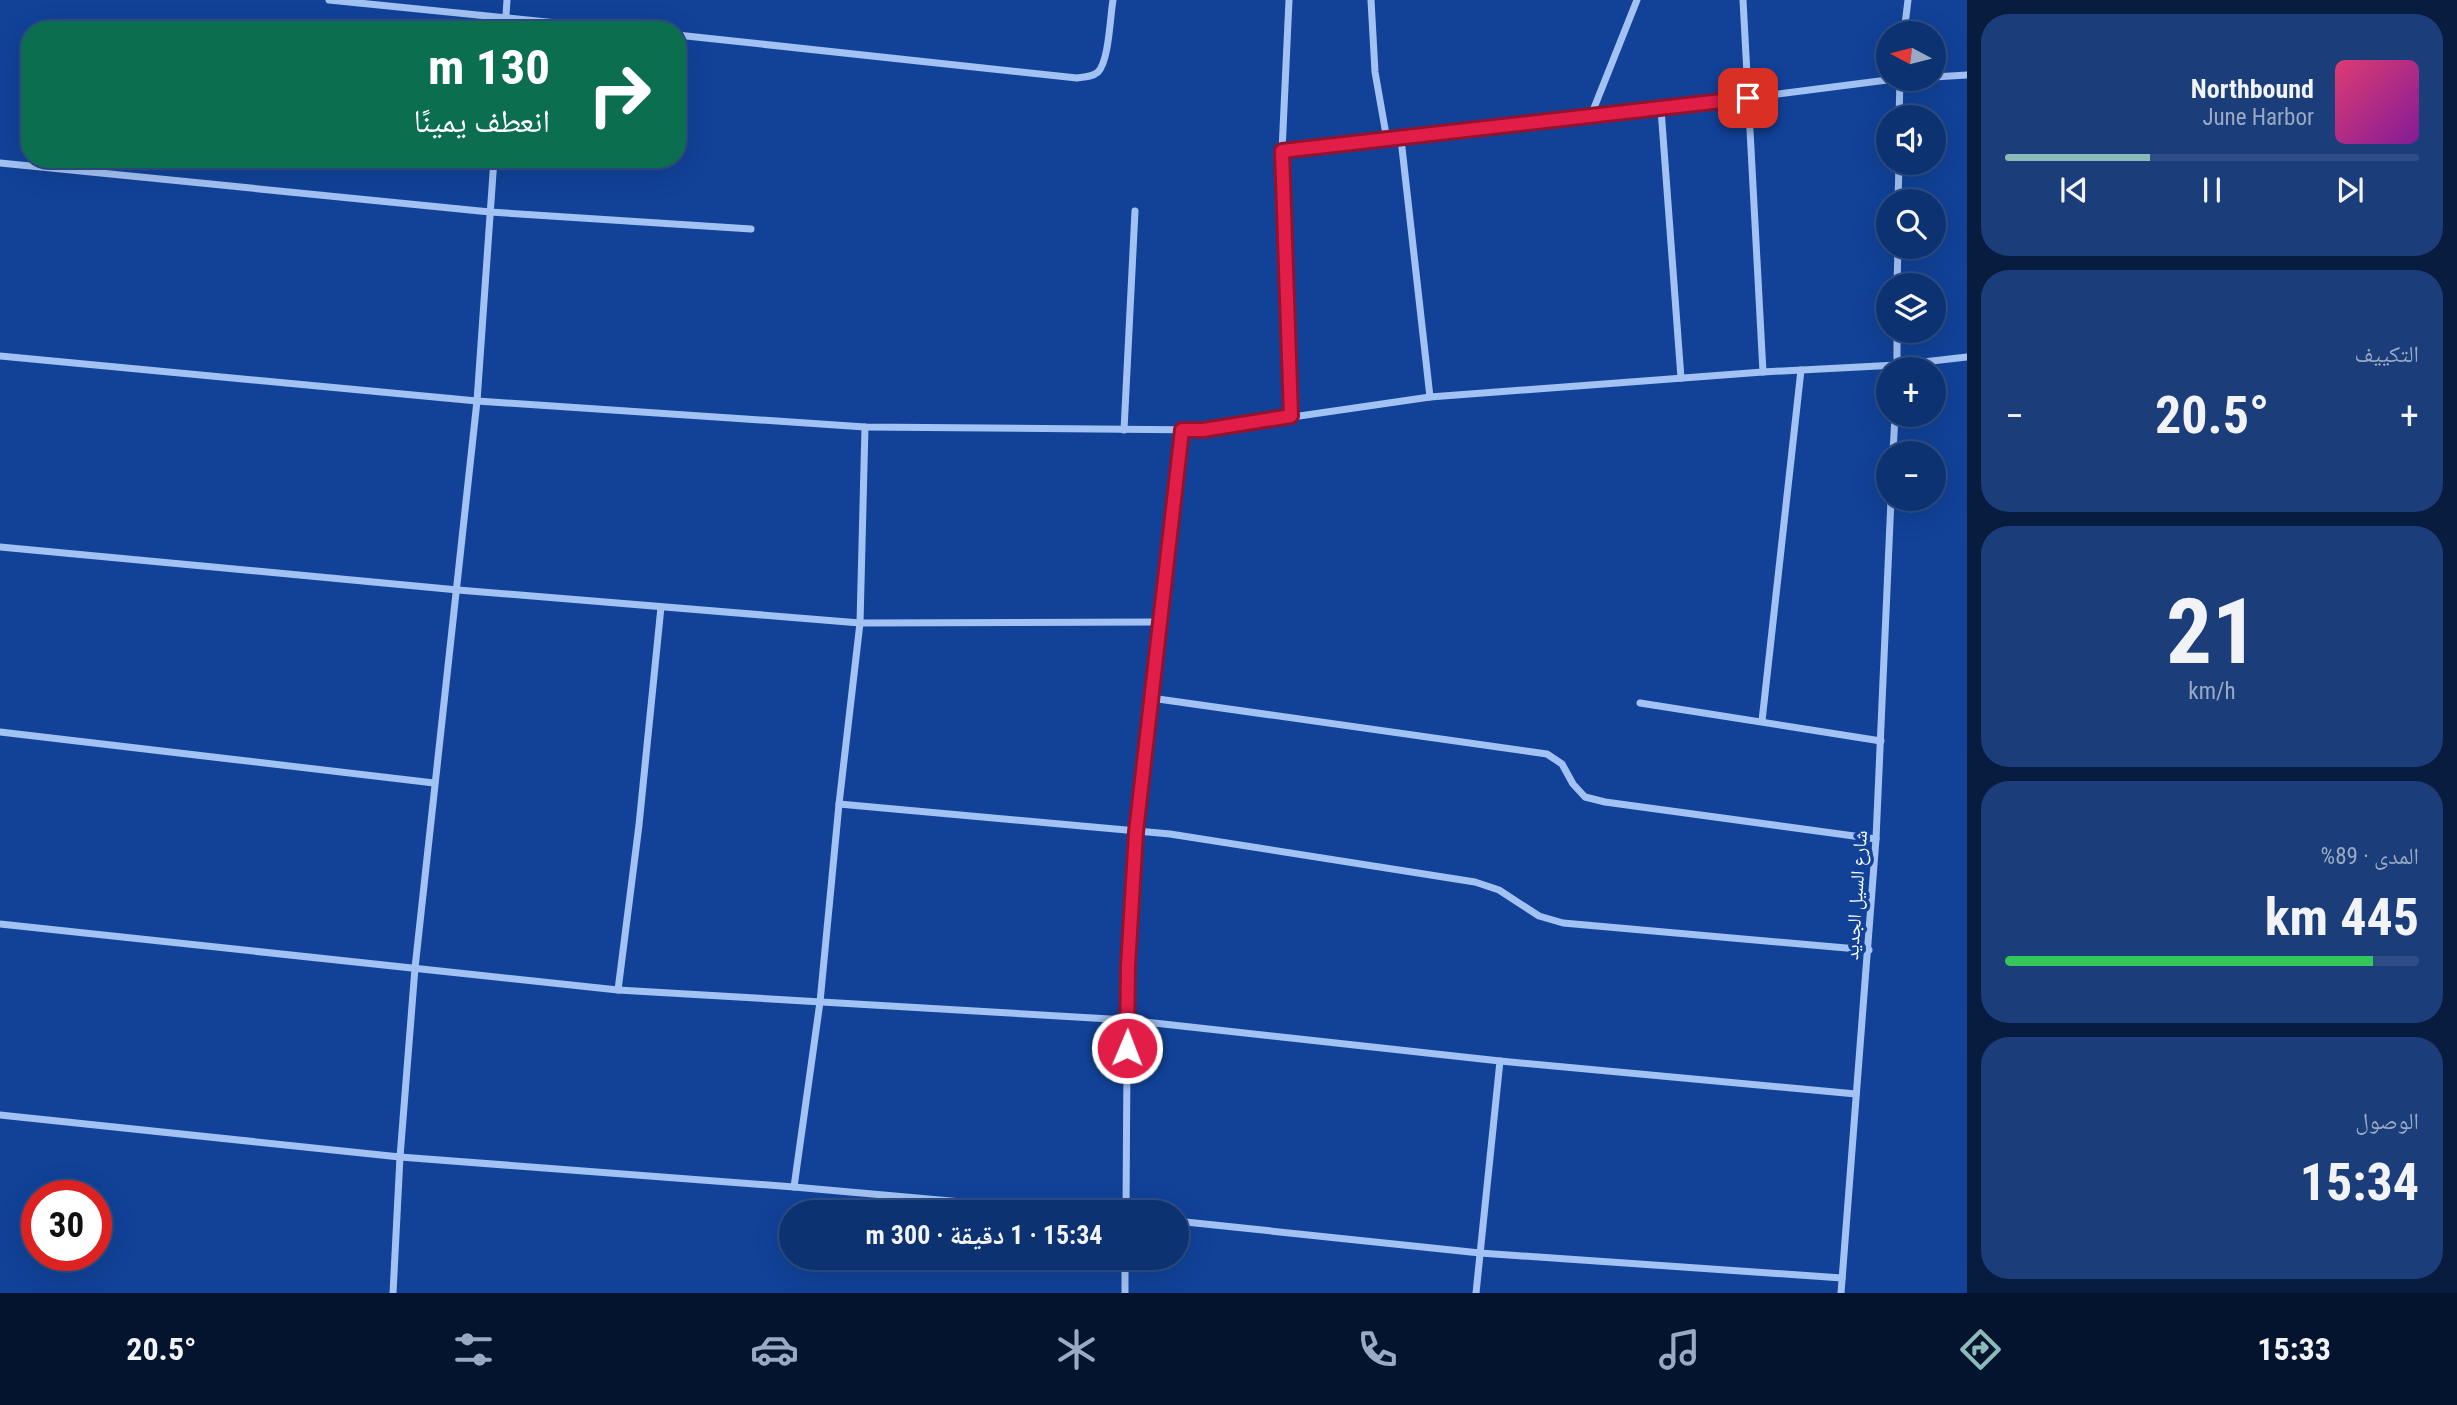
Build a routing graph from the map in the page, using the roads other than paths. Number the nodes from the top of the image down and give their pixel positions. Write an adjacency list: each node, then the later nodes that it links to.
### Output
1 (329, 0): 9 (street)
2 (508, 0): 9 (street)
3 (1113, 0): 13 (street)
4 (1289, 0): 22 (street)
5 (1371, 0): 21 (street)
6 (1637, 0): 19 (street)
7 (1743, 0): 17 (street)
8 (1908, 0): 12 (street)
9 (506, 17): 10 (street); 11 (street)
10 (506, 21)
11 (543, 21)
12 (1905, 21)
13 (686, 36)
14 (1967, 75): 15 (street)
15 (1946, 76)
16 (1876, 82): 17 (street)
17 (1748, 98): 18 (street); 35 (street)
18 (1661, 109): 19 (street); 36 (street)
19 (1590, 118): 20 (street)
20 (1401, 139): 21 (street); 37 (street)
21 (1387, 140): 22 (street)
22 (1282, 151): 39 (street)
23 (0, 163): 24 (street)
24 (21, 165)
25 (50, 168): 28 (street)
26 (493, 168): 28 (street)
27 (1135, 211): 41 (street)
28 (490, 212): 29 (street); 38 (street)
29 (751, 229)
30 (0, 356): 38 (street)
31 (1967, 358): 32 (street)
32 (1946, 361)
33 (1876, 368): 34 (street)
34 (1801, 370): 35 (street); 51 (street)
35 (1763, 372): 36 (street)
36 (1681, 378): 37 (street)
37 (1430, 397): 39 (street)
38 (477, 401): 40 (street); 45 (street)
39 (1291, 416): 42 (street)
40 (864, 427): 41 (street); 48 (street)
41 (1124, 430): 42 (street)
42 (1182, 430): 47 (street)
43 (1891, 511): 53 (street, شارع السيل الجديد)
44 (0, 547): 45 (street)
45 (458, 590): 46 (street); 54 (street)
46 (661, 607): 48 (street); 61 (street)
47 (1160, 622): 48 (street); 49 (street)
48 (860, 623): 55 (street)
49 (1151, 698): 56 (street); 57 (street)
50 (1640, 703): 51 (street)
51 (1762, 721): 53 (street)
52 (0, 732): 54 (street)
53 (1881, 741): 57 (street, شارع السيل الجديد)
54 (434, 783): 60 (street)
55 (839, 804): 56 (street); 62 (street)
56 (1136, 832): 59 (street); 63 (street)
57 (1876, 839): 59 (street, شارع السيل الجديد)
58 (0, 924): 60 (street)
59 (1869, 950): 65 (street, شارع السيل الجديد)
60 (415, 968): 61 (street); 67 (street)
61 (618, 990): 62 (street)
62 (820, 1002): 63 (street); 68 (street)
63 (1128, 1020): 64 (street); 70 (street)
64 (1500, 1061): 65 (street); 72 (street)
65 (1856, 1094): 74 (street, شارع السيل الجديد)
66 (0, 1115): 67 (street)
67 (400, 1157): 68 (street); 75 (street)
68 (794, 1187): 69 (street)
69 (940, 1200)
70 (1126, 1200)
71 (1189, 1222): 72 (street)
72 (1480, 1253): 74 (street); 77 (street)
73 (1125, 1270): 76 (street)
74 (1842, 1279): 78 (street, شارع السيل الجديد)
75 (393, 1293)
76 (1125, 1293)
77 (1476, 1293)
78 (1841, 1293)

